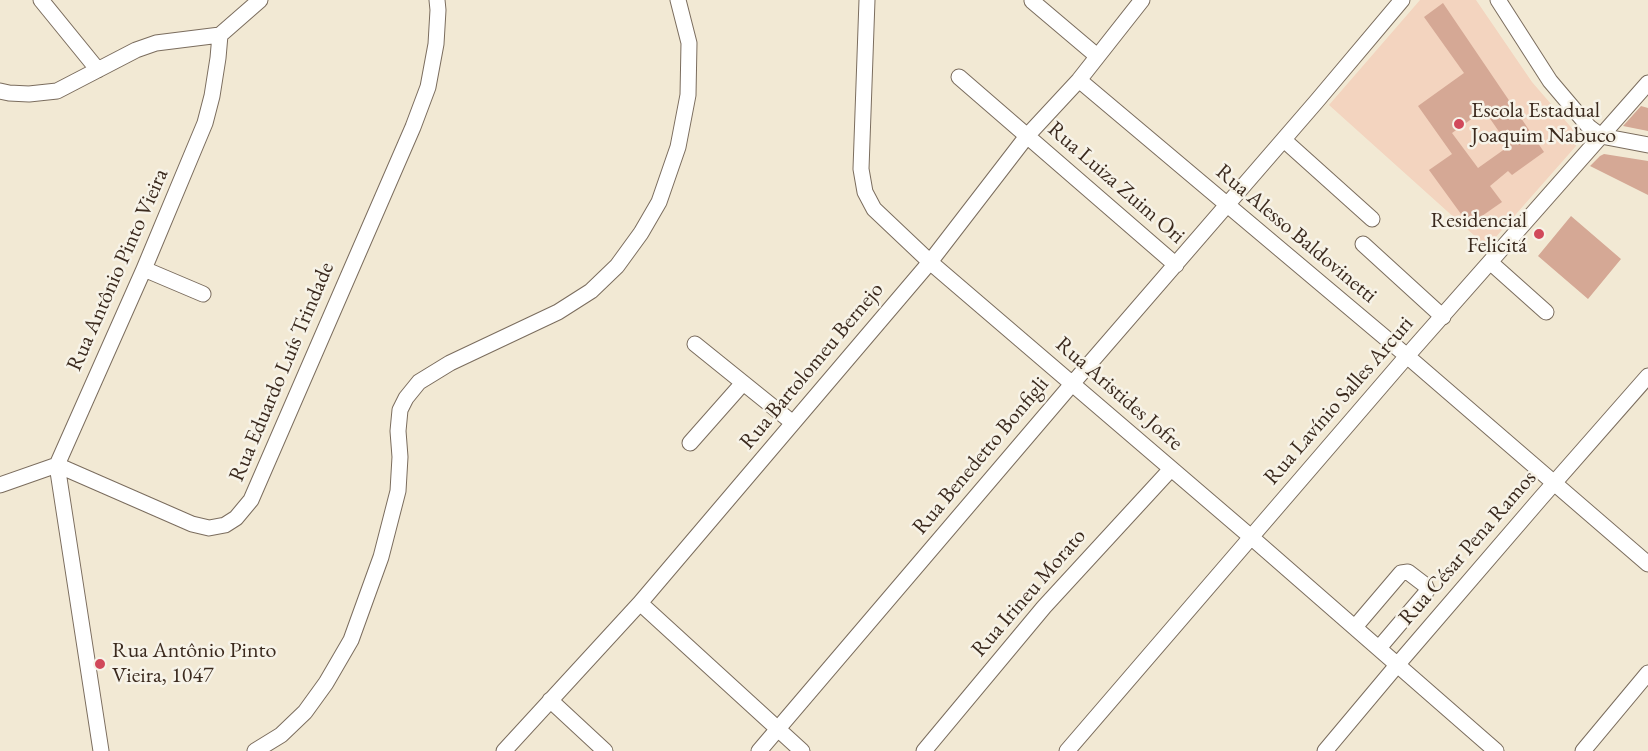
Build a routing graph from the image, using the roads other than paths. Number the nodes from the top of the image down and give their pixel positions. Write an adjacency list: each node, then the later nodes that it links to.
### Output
1 (41, 0): 12 (street)
2 (260, 0): 10 (street)
3 (437, 0): 38 (street, Rua Eduardo Luís Trindade)
4 (678, 0): 52 (street)
5 (867, 0): 24 (street, Rua Aristides Jofre)
6 (1142, 0): 11 (street, Rua Bartolomeu Bernejo)
7 (1402, 0): 19 (street, Rua Benedetto Bonfigli)
8 (1498, 0): 18 (street)
9 (1032, 1): 11 (street)
10 (220, 35): 12 (street); 27 (street, Rua Antônio Pinto Vieira)
11 (1097, 56): 14 (street, Rua Bartolomeu Bernejo)
12 (98, 69): 16 (street)
13 (959, 77): 17 (street, Rua Luiza Zuim Ori)
14 (1079, 80): 17 (street, Rua Bartolomeu Bernejo); 21 (street, Rua Alesso Baldovinetti)
15 (1648, 82): 18 (street, Rua Lavínio Salles Arcuri)
16 (0, 91)
17 (1027, 136): 24 (street, Rua Bartolomeu Bernejo); 26 (street, Rua Luiza Zuim Ori)
18 (1601, 136): 20 (street); 25 (street, Rua Lavínio Salles Arcuri)
19 (1284, 140): 21 (street, Rua Benedetto Bonfigli); 22 (street)
20 (1648, 146)
21 (1227, 206): 26 (street, Rua Benedetto Bonfigli); 32 (street, Rua Alesso Baldovinetti)
22 (1372, 219)
23 (1363, 244): 30 (street)
24 (930, 262): 35 (street, Rua Aristides Jofre); 36 (street, Rua Bartolomeu Bernejo)
25 (1490, 262): 29 (street); 30 (street, Rua Lavínio Salles Arcuri)
26 (1176, 265): 35 (street, Rua Benedetto Bonfigli)
27 (144, 269): 28 (street); 38 (street, Rua Antônio Pinto Vieira)
28 (202, 294)
29 (1546, 312)
30 (1443, 316): 32 (street, Rua Lavínio Salles Arcuri)
31 (695, 344): 34 (street)
32 (1407, 356): 40 (street, Rua Alesso Baldovinetti); 42 (street, Rua Lavínio Salles Arcuri)
33 (1648, 376): 40 (street, Rua César Pena Ramos)
34 (742, 383): 36 (street); 37 (street)
35 (1072, 384): 39 (street, Rua Aristides Jofre); 50 (street, Rua Benedetto Bonfigli)
36 (793, 423): 44 (street, Rua Bartolomeu Bernejo)
37 (690, 443)
38 (57, 465): 41 (street); 51 (street)
39 (1171, 469): 42 (street, Rua Aristides Jofre); 57 (street, Rua Irineu Morato)
40 (1554, 483): 43 (street, Rua Alesso Baldovinetti); 47 (street, Rua César Pena Ramos)
41 (0, 485)
42 (1251, 537): 45 (street, Rua Aristides Jofre); 58 (street, Rua Lavínio Salles Arcuri)
43 (1648, 564)
44 (640, 603): 49 (street, Rua Bartolomeu Bernejo); 50 (street)
45 (1355, 627): 46 (street, Rua Aristides Jofre); 46 (street)
46 (1379, 648): 47 (street, Rua Aristides Jofre)
47 (1398, 664): 59 (street, Rua César Pena Ramos); 60 (street, Rua Aristides Jofre)
48 (1648, 673): 61 (street)
49 (550, 700): 53 (street, Rua Bartolomeu Bernejo); 54 (street)
50 (778, 730): 55 (street, Rua Benedetto Bonfigli); 56 (street)
51 (101, 751)
52 (255, 751)
53 (504, 751)
54 (605, 751)
55 (759, 751)
56 (802, 751)
57 (924, 751)
58 (1067, 751)
59 (1325, 751)
60 (1496, 751)
61 (1583, 751)

